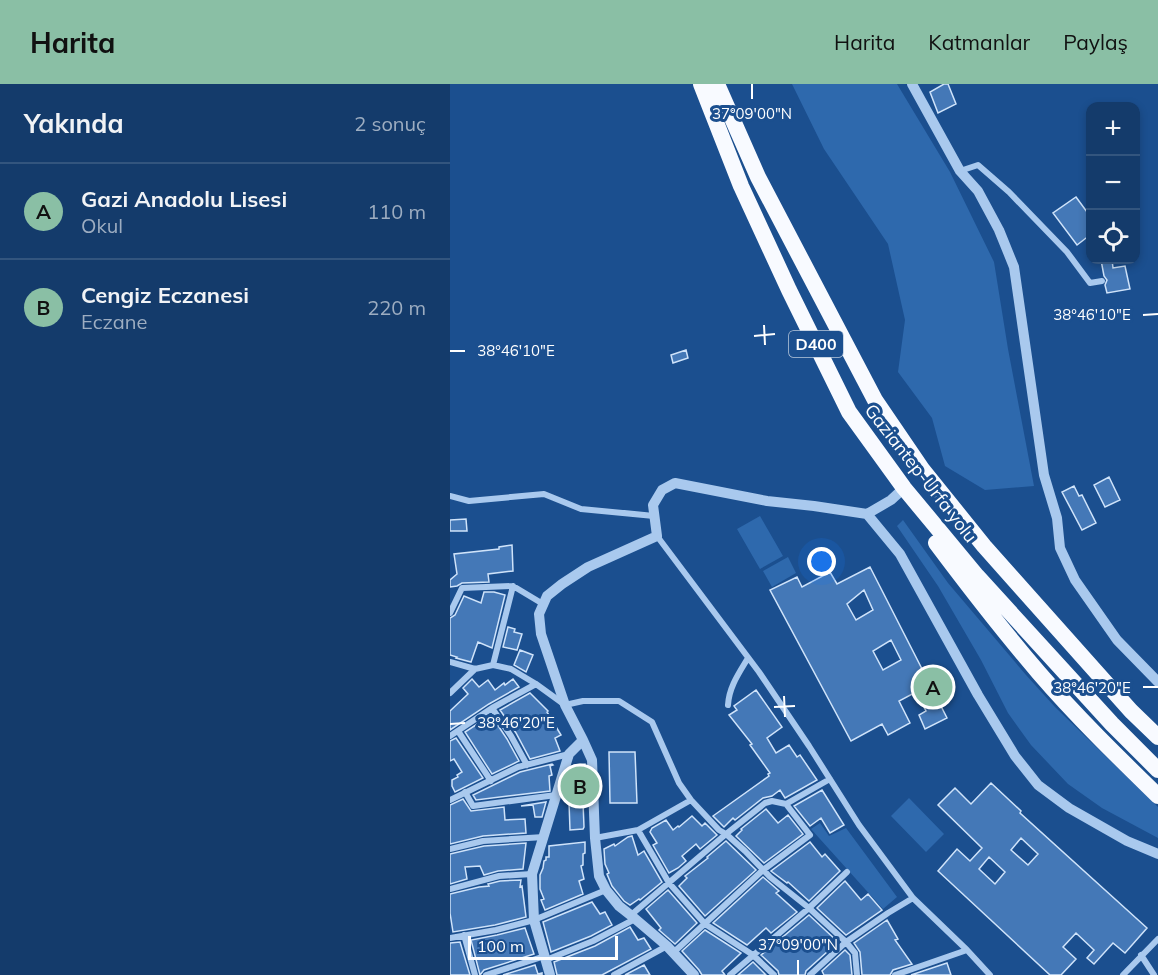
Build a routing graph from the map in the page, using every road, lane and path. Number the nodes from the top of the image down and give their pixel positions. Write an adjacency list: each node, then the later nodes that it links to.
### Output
1 (701, 84): 6 (highway, Gaziantep-Urfa yolu / D400)
2 (717, 84): 27 (highway, Gaziantep-Urfa yolu / D400)
3 (912, 84): 4 (street)
4 (960, 171): 5 (street); 19 (street)
5 (1102, 280)
6 (904, 488): 9 (street); 31 (highway, Gaziantep-Urfa yolu / D400); 36 (highway)
7 (450, 496): 10 (street)
8 (624, 513): 10 (street)
9 (867, 514): 10 (street); 45 (street)
10 (654, 516): 11 (street)
11 (657, 536): 13 (street); 15 (street)
12 (513, 586): 13 (street); 14 (street); 17 (street)
13 (543, 604): 22 (street)
14 (450, 613)
15 (748, 658): 23 (street); 32 (street)
16 (450, 662): 18 (street)
17 (492, 666): 18 (street); 20 (street)
18 (475, 669): 21 (street)
19 (1158, 682)
20 (536, 684): 22 (street); 24 (street)
21 (450, 693)
22 (565, 705): 28 (street); 38 (street)
23 (728, 705)
24 (492, 708): 25 (street); 30 (street)
25 (458, 732): 26 (street); 33 (street)
26 (450, 736)
27 (1158, 737)
28 (583, 740): 29 (street); 43 (street)
29 (569, 754): 30 (street); 35 (street)
30 (526, 765): 33 (street)
31 (1158, 770)
32 (830, 779): 39 (street); 52 (street)
33 (491, 781): 34 (street)
34 (465, 792): 35 (street); 37 (street)
35 (556, 795): 42 (street)
36 (1158, 796)
37 (450, 800)
38 (691, 800): 40 (street); 41 (street)
39 (786, 804): 41 (street); 46 (street)
40 (638, 831): 43 (street); 49 (street)
41 (726, 834): 46 (street); 49 (street)
42 (544, 837): 44 (street); 48 (street)
43 (595, 838): 51 (street)
44 (450, 849)
45 (1158, 854)
46 (763, 870): 53 (street); 56 (street)
47 (847, 872): 53 (street)
48 (532, 874): 50 (street); 55 (street)
49 (669, 883): 54 (street); 56 (street)
50 (450, 889)
51 (606, 890): 54 (street); 55 (street)
52 (913, 898): 60 (street); 62 (street)
53 (808, 908): 60 (street); 63 (street)
54 (633, 917): 61 (street); 65 (street)
55 (534, 920): 57 (street); 65 (street)
56 (705, 924): 61 (street); 63 (street)
57 (464, 935): 58 (street); 66 (street)
58 (450, 938)
59 (1158, 939): 64 (street)
60 (846, 942): 73 (street); 74 (street)
61 (670, 949): 69 (street); 70 (street)
62 (967, 950): 75 (street); 76 (street)
63 (753, 955): 71 (street); 72 (street)
64 (1141, 955): 77 (street); 78 (street)
65 (545, 958): 67 (street); 68 (street)
66 (475, 975)
67 (486, 975)
68 (550, 975)
69 (614, 975)
70 (694, 975)
71 (730, 975)
72 (774, 975)
73 (810, 975)
74 (857, 975)
75 (895, 975)
76 (990, 975)
77 (1123, 975)
78 (1154, 975)

